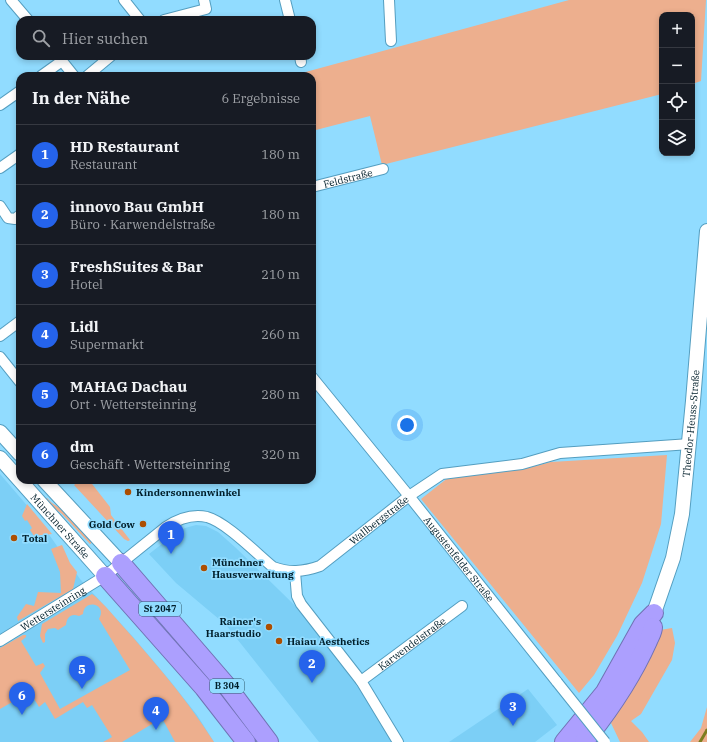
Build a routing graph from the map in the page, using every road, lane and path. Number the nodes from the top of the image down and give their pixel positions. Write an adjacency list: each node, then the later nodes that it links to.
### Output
1 (11, 0): 6 (street)
2 (124, 0): 7 (street)
3 (204, 0): 8 (street)
4 (285, 0): 9 (street)
5 (389, 0): 10 (street)
6 (25, 16)
7 (137, 16)
8 (179, 16)
9 (289, 16)
10 (391, 41)
11 (58, 60): 14 (street)
12 (62, 60): 15 (street)
13 (107, 60): 16 (street)
14 (45, 72)
15 (71, 72)
16 (92, 72)
17 (16, 94): 18 (street)
18 (0, 105)
19 (16, 157): 20 (street)
20 (0, 168)
21 (383, 169): 22 (street, Feldstraße)
22 (316, 186)
23 (0, 206): 24 (street)
24 (16, 218)
25 (707, 231): 32 (street, Theodor-Heuss-Straße)
26 (16, 324): 27 (street)
27 (0, 336)
28 (0, 357): 29 (street)
29 (16, 377)
30 (316, 382): 38 (street, Augustenfelder Straße)
31 (0, 432): 33 (street)
32 (690, 444): 38 (street, Wallbergstraße); 43 (street, Theodor-Heuss-Straße)
33 (16, 450)
34 (0, 458): 35 (street, Münchner Straße / St 2047)
35 (16, 476)
36 (23, 484): 41 (street, Münchner Straße / St 2047)
37 (48, 484): 39 (street, Münchner Straße / St 2047)
38 (410, 496): 40 (street, Wallbergstraße); 57 (street, Augustenfelder Straße, bridge)
39 (121, 563): 40 (street, Wallbergstraße); 41 (street, Wallbergstraße); 45 (highway, St 2047)
40 (295, 572): 47 (street)
41 (105, 576): 44 (street, Wettersteinring); 46 (highway, St 2047)
42 (462, 606): 47 (street, Karwendelstraße)
43 (654, 613): 55 (highway); 56 (highway)
44 (0, 641)
45 (206, 661): 48 (highway, B 304)
46 (190, 672): 49 (highway, B 304)
47 (361, 681): 54 (street)
48 (248, 712): 52 (highway, B 304); 53 (highway)
49 (225, 714): 50 (highway); 51 (highway, B 304)
50 (235, 742)
51 (246, 742)
52 (269, 742)
53 (280, 742)
54 (398, 742)
55 (564, 742)
56 (584, 742)
57 (605, 742)

